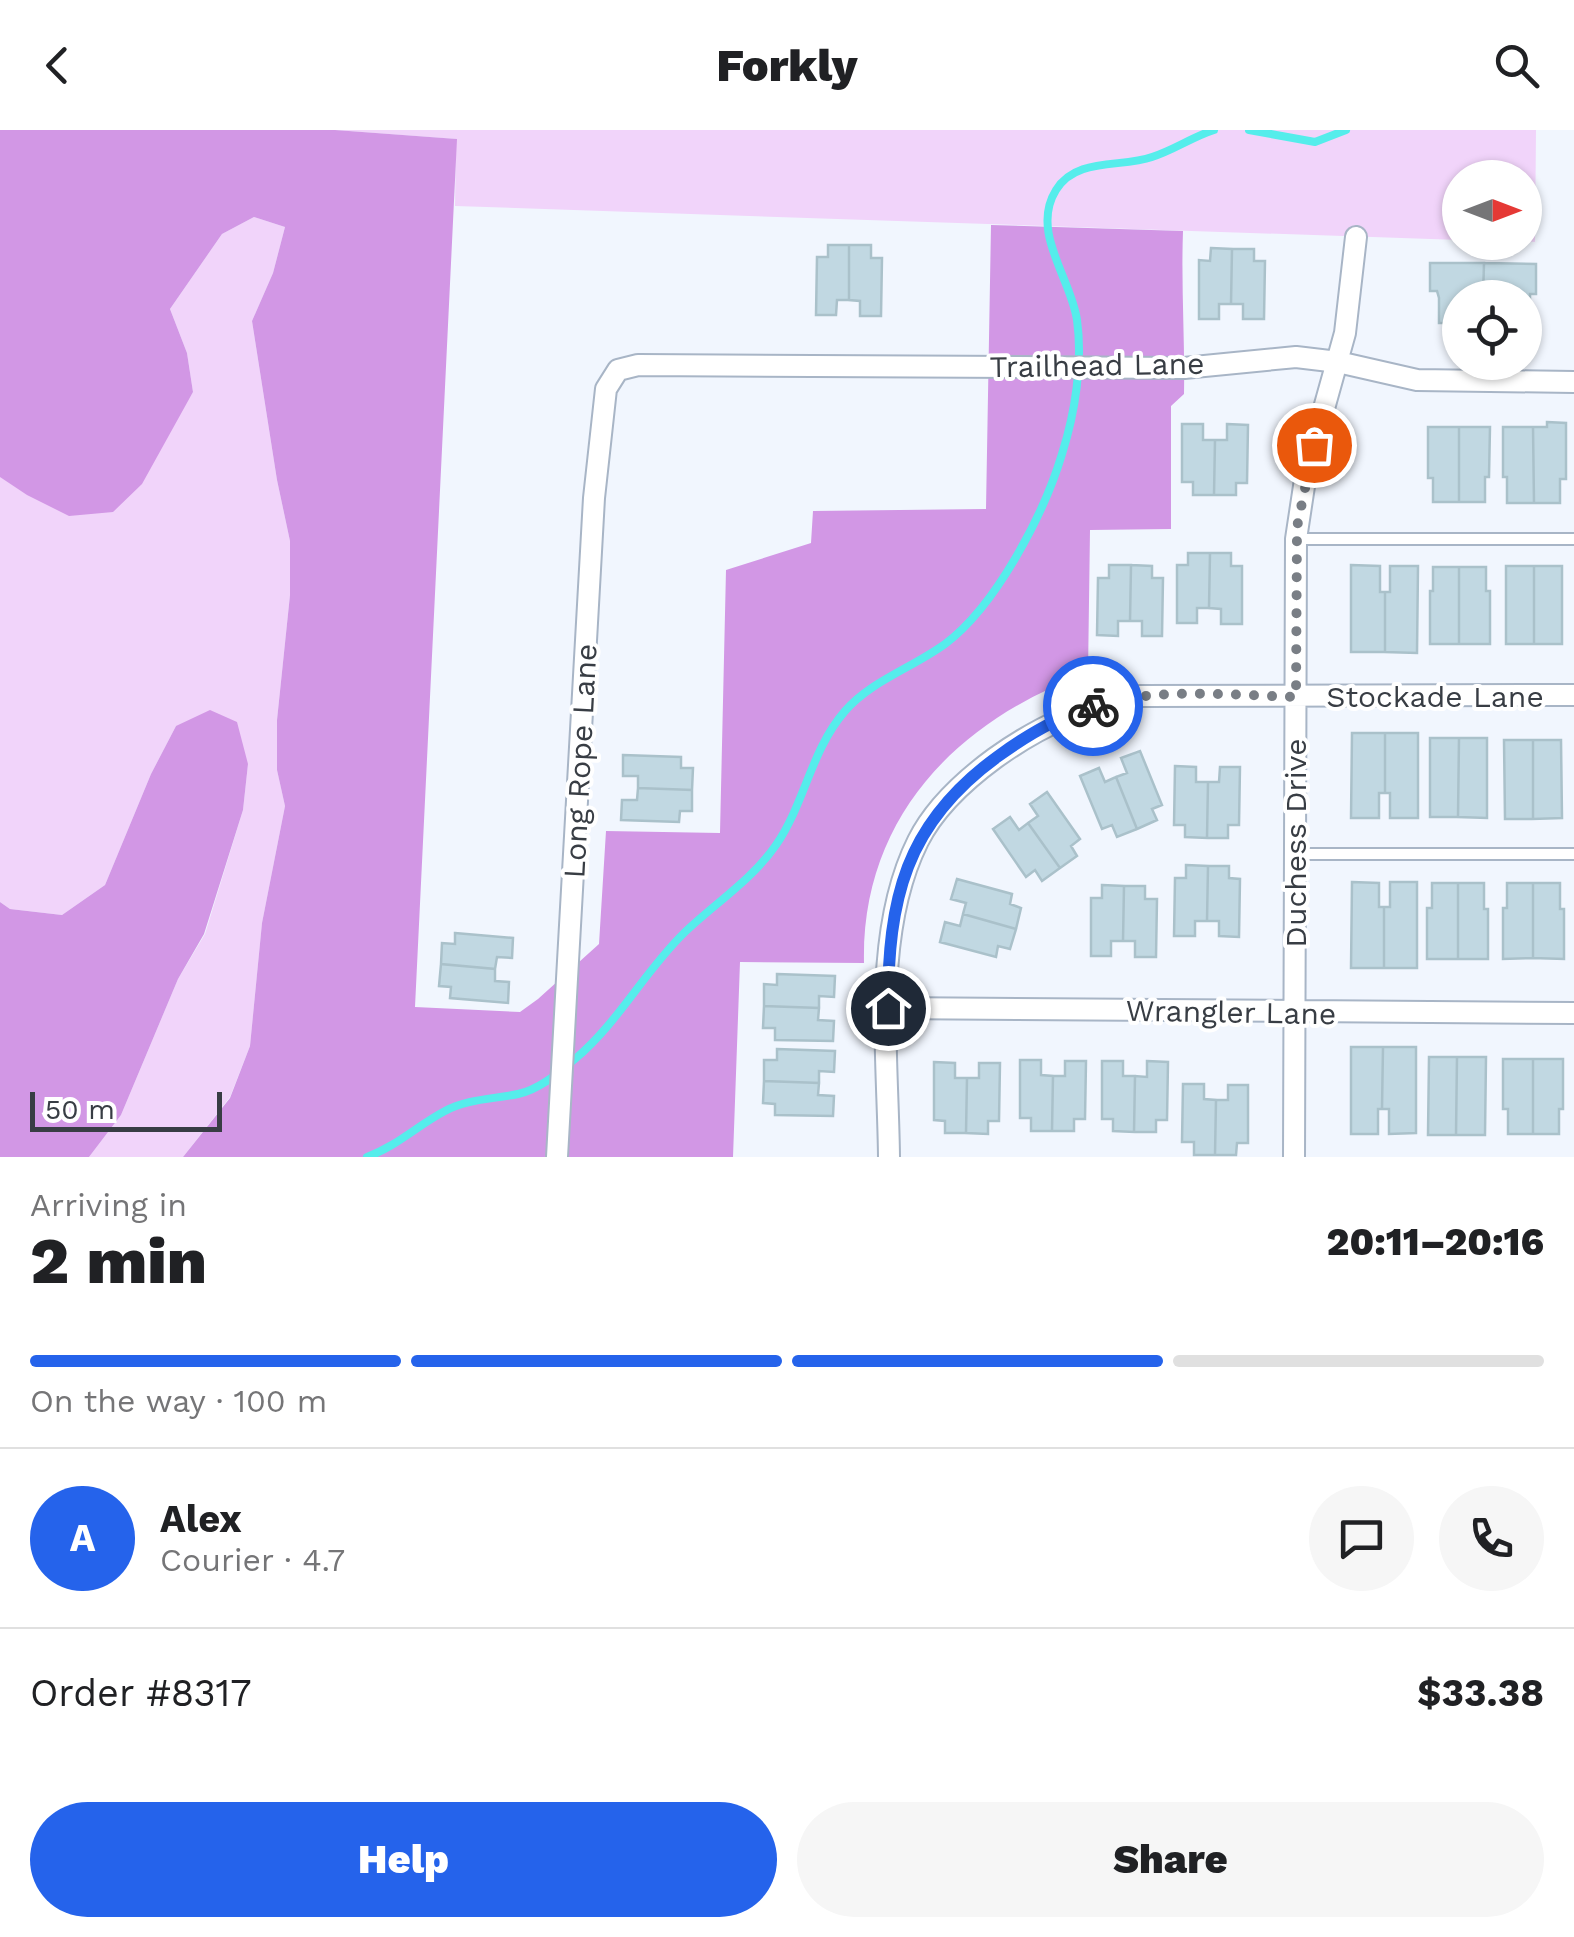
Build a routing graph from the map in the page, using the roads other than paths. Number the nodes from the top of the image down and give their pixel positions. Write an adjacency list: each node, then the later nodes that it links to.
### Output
1 (1356, 237): 2 (street, Duchess Drive)
2 (1338, 362): 3 (street, Trailhead Lane); 4 (street, Trailhead Lane); 5 (street, Duchess Drive)
3 (618, 370): 14 (street, Long Rope Lane)
4 (1574, 382)
5 (1296, 539): 6 (lane); 8 (street, Duchess Drive)
6 (1574, 539)
7 (1574, 695): 8 (street, Stockade Lane)
8 (1296, 697): 9 (street, Duchess Drive); 11 (street, Stockade Lane)
9 (1295, 854): 10 (lane); 13 (street, Duchess Drive)
10 (1574, 854)
11 (888, 1008): 13 (street, Wrangler Lane); 15 (street, Stockade Lane)
12 (1574, 1012): 13 (street, Wrangler Lane)
13 (1294, 1013): 16 (street, Duchess Drive)
14 (557, 1157)
15 (889, 1157)
16 (1294, 1157)

